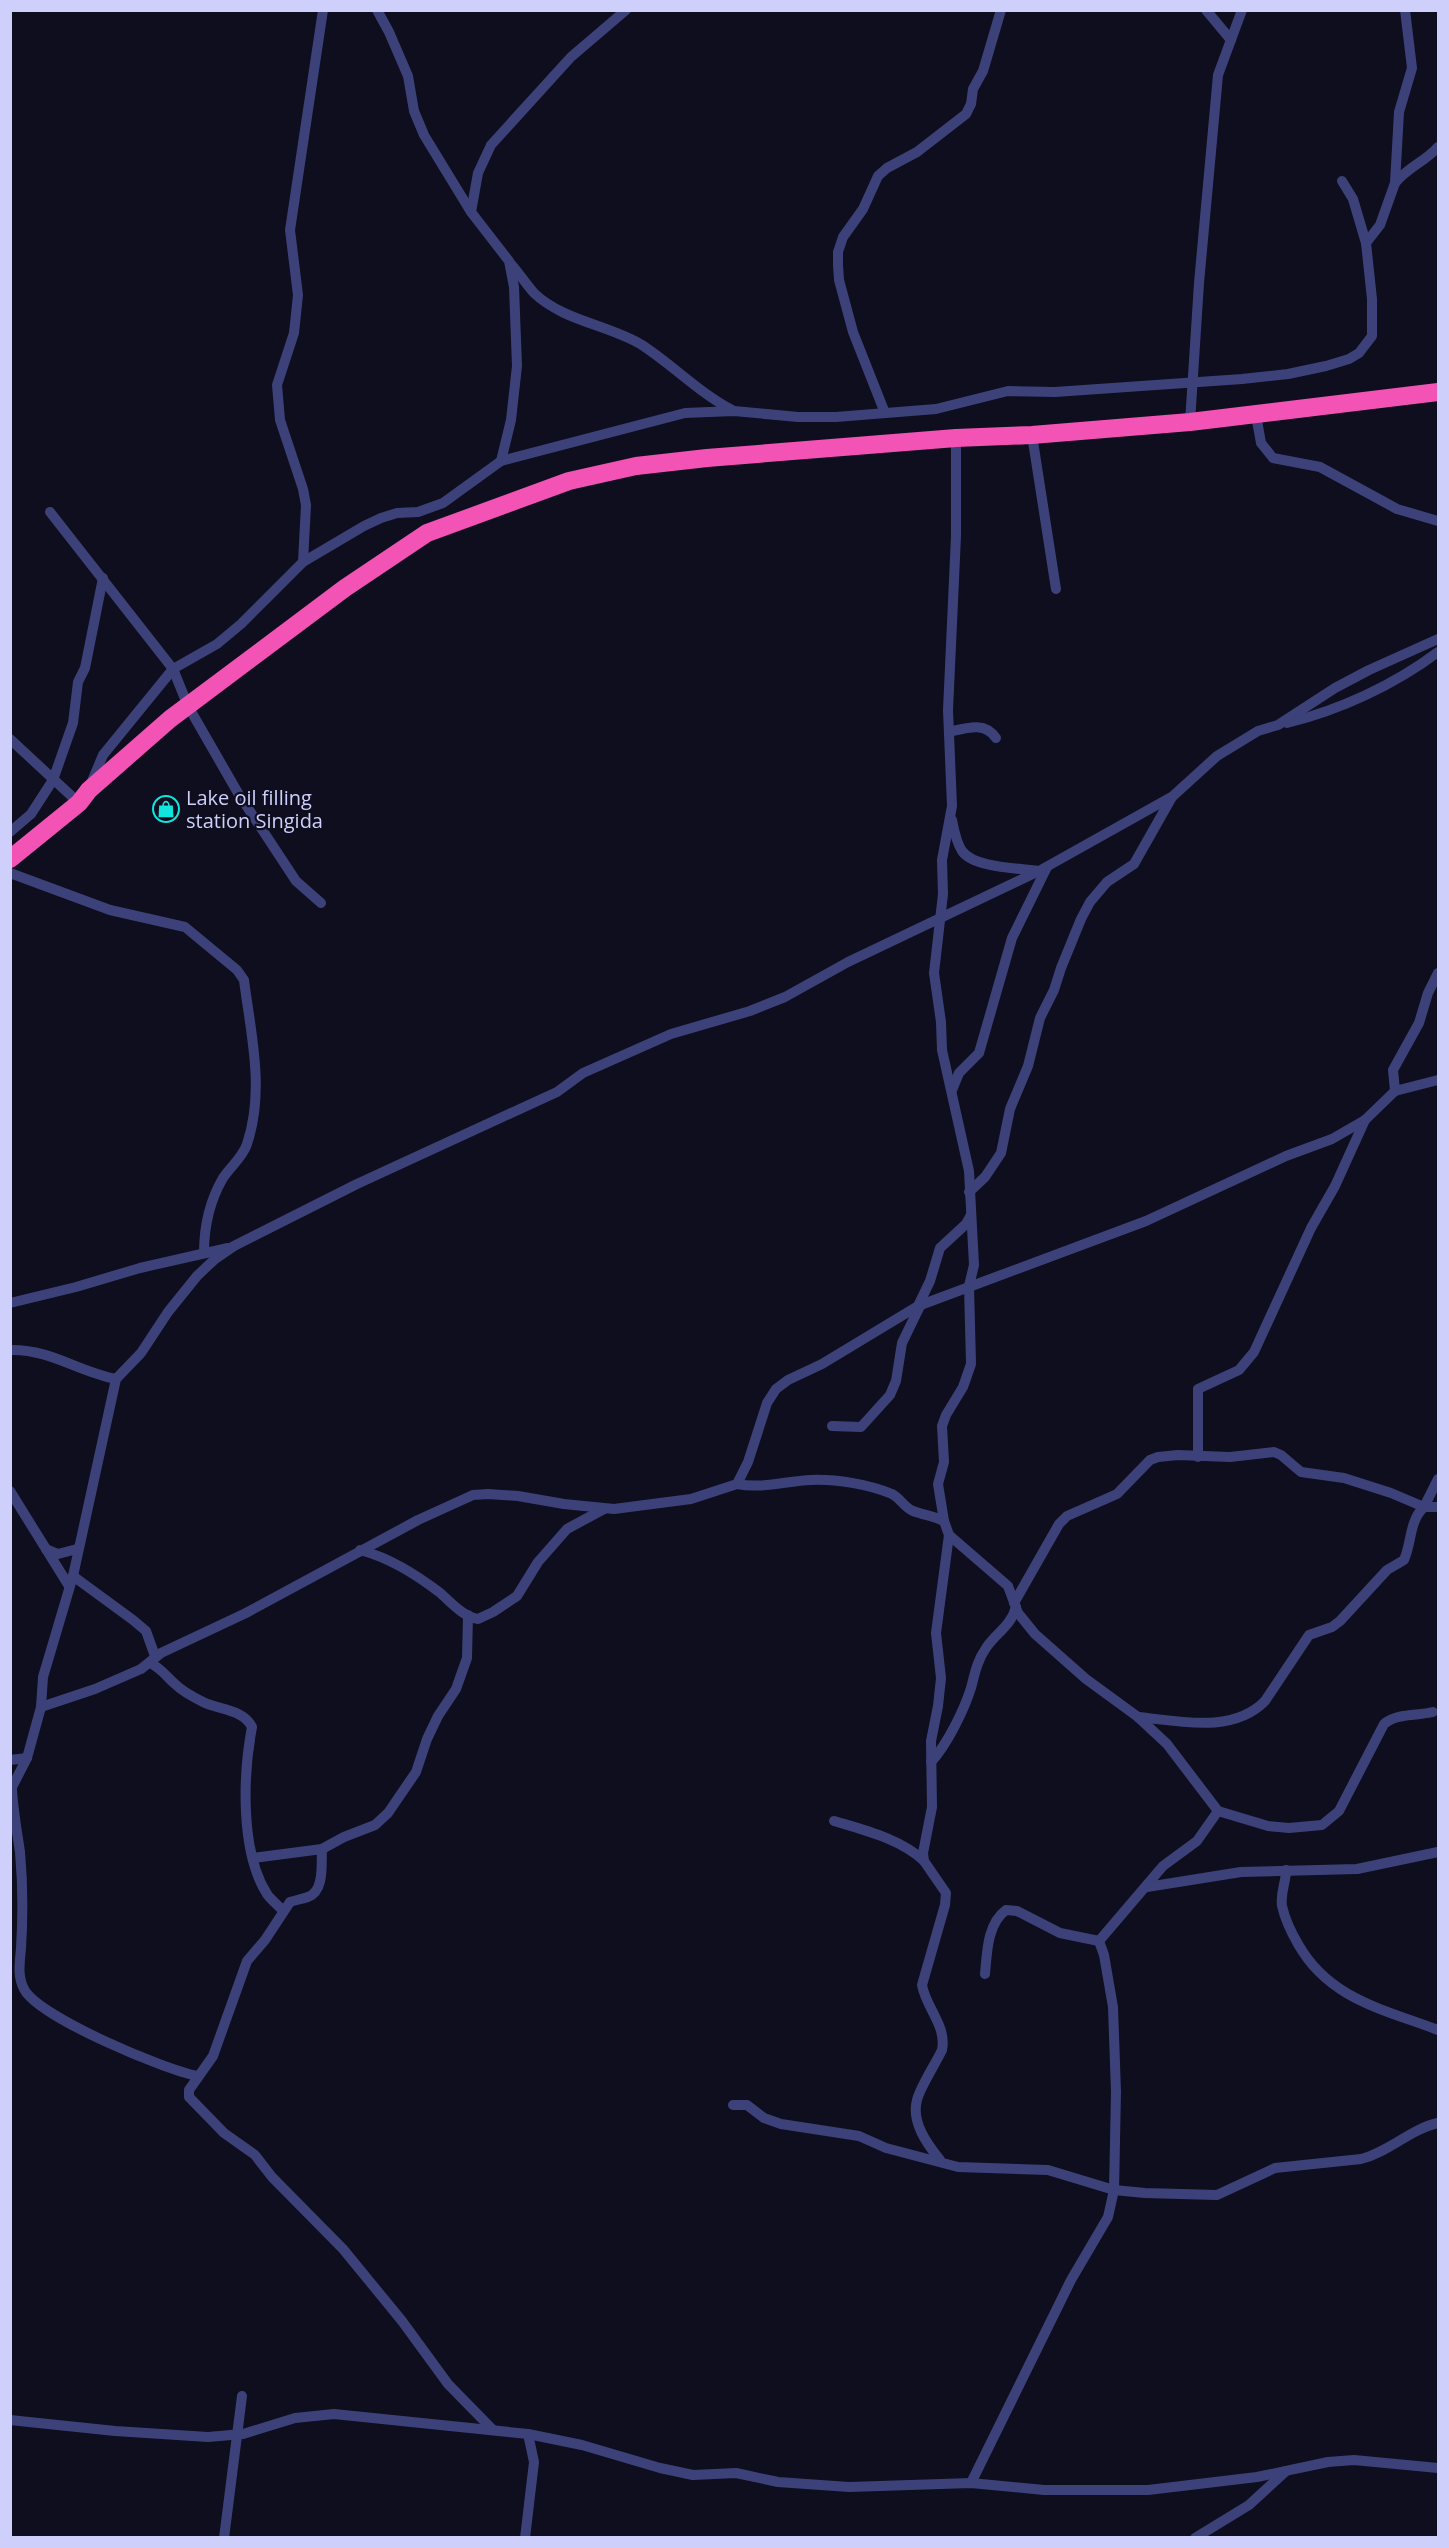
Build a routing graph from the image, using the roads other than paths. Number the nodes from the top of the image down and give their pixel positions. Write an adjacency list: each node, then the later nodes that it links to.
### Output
1 (323, 10): 26 (street)
2 (377, 10): 12 (street)
3 (626, 10): 12 (street)
4 (1001, 10): 18 (street)
5 (1206, 10): 8 (street)
6 (1242, 10): 8 (street)
7 (1405, 10): 11 (street)
8 (1231, 40): 15 (street)
9 (1438, 147): 11 (street)
10 (1342, 181): 13 (street)
11 (1395, 183): 13 (street)
12 (471, 212): 14 (street)
13 (1366, 243): 15 (street)
14 (509, 261): 17 (street); 23 (street)
15 (1192, 383): 18 (street); 20 (street)
16 (1438, 392): 19 (highway)
17 (734, 411): 18 (street); 23 (street)
18 (885, 413)
19 (1256, 415): 20 (highway); 25 (street)
20 (1190, 422): 21 (highway)
21 (1032, 435): 22 (highway); 28 (street)
22 (956, 438): 32 (highway); 34 (street)
23 (501, 461): 26 (street)
24 (50, 512): 27 (street)
25 (1438, 520)
26 (303, 562): 31 (street)
27 (103, 578): 31 (street); 37 (street)
28 (1056, 590)
29 (1438, 639): 33 (street)
30 (1438, 652): 33 (street)
31 (173, 669): 32 (street); 38 (street)
32 (188, 706): 38 (highway); 45 (street)
33 (1278, 725): 39 (street)
34 (949, 732): 35 (street); 40 (street)
35 (996, 738)
36 (10, 739): 37 (street)
37 (53, 780): 38 (street); 41 (street)
38 (84, 796): 42 (highway)
39 (1173, 796): 43 (street); 52 (street)
40 (951, 817): 43 (street); 46 (street)
41 (10, 832)
42 (10, 859)
43 (1043, 869): 46 (street); 49 (street)
44 (10, 873): 55 (street)
45 (321, 903)
46 (941, 917): 49 (street); 54 (street)
47 (1438, 973): 50 (street)
48 (1438, 1080): 50 (street)
49 (952, 1090): 52 (street)
50 (1395, 1091): 51 (street)
51 (1365, 1120): 57 (street); 64 (street)
52 (969, 1192): 53 (street)
53 (971, 1215): 56 (street); 60 (street)
54 (234, 1246): 55 (street); 62 (street)
55 (204, 1253): 59 (street)
56 (974, 1257): 57 (street); 58 (street)
57 (996, 1278): 58 (street)
58 (969, 1286): 60 (street); 71 (street)
59 (10, 1303)
60 (919, 1306): 63 (street); 66 (street)
61 (10, 1350): 62 (street)
62 (116, 1379): 74 (street)
63 (832, 1426)
64 (1198, 1456): 68 (street); 77 (street)
65 (1438, 1479): 68 (street)
66 (738, 1484): 70 (street); 71 (street)
67 (10, 1491): 73 (street)
68 (1424, 1507): 69 (street); 82 (street)
69 (1438, 1507)
70 (604, 1509): 75 (street); 78 (street)
71 (944, 1521): 72 (street)
72 (949, 1534): 77 (street); 85 (street)
73 (46, 1549): 74 (street); 76 (street)
74 (77, 1549): 76 (street)
75 (360, 1550): 78 (street); 79 (street)
76 (71, 1581): 79 (street); 80 (street)
77 (1015, 1605): 82 (street); 85 (street)
78 (468, 1615): 89 (street)
79 (152, 1660): 80 (street); 91 (street)
80 (41, 1707): 83 (street)
81 (1433, 1712): 87 (street)
82 (1138, 1717): 87 (street)
83 (27, 1758): 84 (street); 86 (street)
84 (10, 1760)
85 (931, 1762): 92 (street)
86 (11, 1790): 99 (street)
87 (1218, 1811): 94 (street)
88 (834, 1821): 92 (street)
89 (322, 1849): 91 (street); 95 (street)
90 (1438, 1852): 93 (street)
91 (253, 1858): 95 (street)
92 (924, 1861): 102 (street)
93 (1286, 1870): 94 (street); 98 (street)
94 (1147, 1887): 96 (street)
95 (283, 1911): 99 (street)
96 (1099, 1941): 97 (street); 103 (street)
97 (985, 1974)
98 (1438, 2030)
99 (198, 2076): 106 (street)
100 (733, 2105): 102 (street)
101 (1438, 2123): 103 (street)
102 (940, 2160): 103 (street)
103 (1114, 2190): 111 (street)
104 (242, 2396): 107 (street)
105 (10, 2420): 107 (street)
106 (492, 2429): 107 (street); 108 (street)
107 (238, 2434): 112 (street)
108 (528, 2434): 111 (street); 113 (street)
109 (1438, 2468): 110 (street)
110 (1286, 2471): 111 (street); 114 (street)
111 (971, 2483)
112 (224, 2538)
113 (525, 2538)
114 (1195, 2538)

